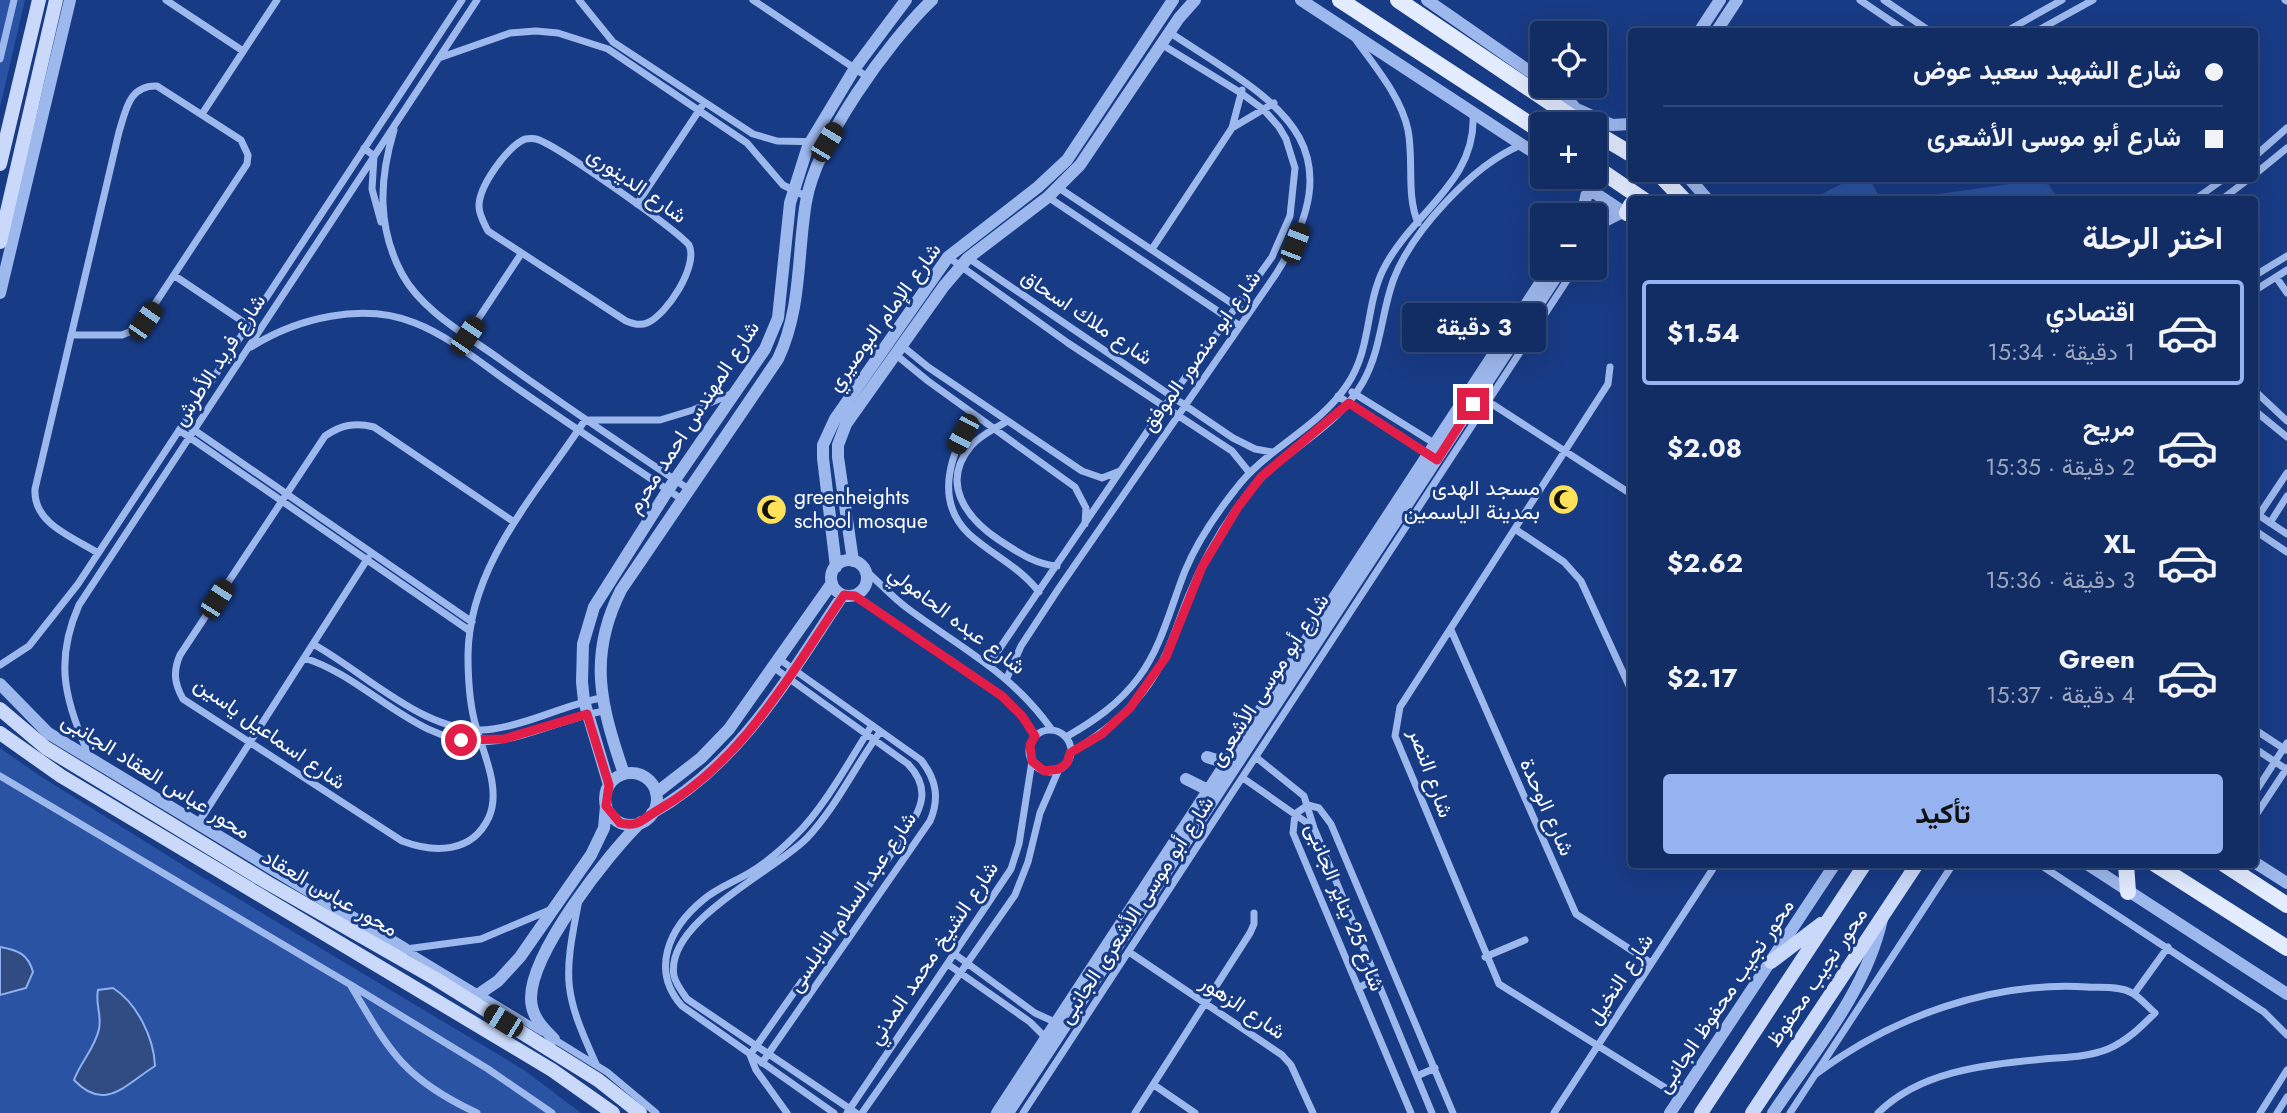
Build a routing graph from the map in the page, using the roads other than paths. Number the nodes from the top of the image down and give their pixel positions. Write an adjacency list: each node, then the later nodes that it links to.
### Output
1 (13, 0): 40 (street)
2 (38, 0): 75 (main road)
3 (56, 0): 46 (main road)
4 (70, 0): 46 (street)
5 (168, 0): 37 (street)
6 (277, 0): 37 (street)
7 (579, 0): 38 (street)
8 (753, 0): 25 (street)
9 (773, 0): 25 (street)
10 (906, 0): 41 (street, شارع المهندس احمد محرم)
11 (932, 0): 43 (street, شارع المهندس احمد محرم)
12 (1195, 0): 26 (street, شارع الإمام البوصيري)
13 (1301, 0): 35 (street)
14 (1340, 0): 56 (main road)
15 (1398, 0): 51 (main road)
16 (1427, 0): 42 (street)
17 (1720, 0): 28 (street)
18 (1737, 0): 29 (street)
19 (1860, 0): 30 (street)
20 (1884, 0): 27 (street)
21 (2062, 0): 33 (street)
22 (2093, 0): 34 (street)
23 (470, 1): 39 (street, شارع فريد الأطرش); 69 (street, شارع فريد الأطرش)
24 (1170, 5): 26 (street); 103 (street, شارع الإمام البوصيري)
25 (766, 9): 41 (street)
26 (1179, 18): 36 (street, شارع الإمام البوصيري)
27 (1911, 18): 31 (street); 32 (street)
28 (1702, 28)
29 (1719, 28)
30 (1902, 28)
31 (1906, 28)
32 (1925, 28)
33 (2012, 28)
34 (2042, 28)
35 (1352, 34): 53 (street); 97 (street)
36 (1165, 38): 44 (street, شارع ابو منصور الموفق); 45 (street, شارع ابو منصور الموفق); 82 (street, شارع الإمام البوصيري)
37 (243, 51): 54 (street)
38 (622, 52): 39 (street); 49 (street)
39 (439, 58): 55 (street, شارع فريد الأطرش)
40 (0, 59)
41 (855, 68): 43 (street); 64 (street, شارع المهندس احمد محرم)
42 (1530, 72)
43 (870, 78): 66 (street, شارع المهندس احمد محرم)
44 (1246, 83): 45 (street); 48 (street, شارع ابو منصور الموفق)
45 (1241, 93): 50 (street, شارع ابو منصور الموفق); 60 (street)
46 (41, 94): 101 (main road); 115 (street)
47 (1561, 98): 52 (street)
48 (1274, 103): 50 (street); 118 (street, شارع ابو منصور الموفق)
49 (702, 106): 63 (street); 67 (street); 93 (street)
50 (1264, 110): 60 (street); 117 (street, شارع ابو منصور الموفق)
51 (1570, 112)
52 (1574, 112)
53 (1473, 113): 68 (street); 97 (street)
54 (202, 114): 109 (street); 122 (street)
55 (397, 121): 74 (street, شارع فريد الأطرش); 100 (street)
56 (1530, 124)
57 (1607, 124): 58 (street)
58 (1628, 125)
59 (1628, 126): 62 (street)
60 (1232, 128): 102 (street)
61 (2287, 128): 73 (street)
62 (1607, 134)
63 (753, 135): 64 (street); 67 (street)
64 (812, 139): 66 (street); 84 (street, شارع المهندس احمد محرم)
65 (1607, 140): 72 (main road)
66 (827, 142): 89 (street, شارع المهندس احمد محرم)
67 (747, 143): 84 (street)
68 (1522, 145): 71 (street); 99 (street)
69 (364, 148): 74 (street); 120 (street, شارع فريد الأطرش)
70 (2287, 148): 76 (street)
71 (1530, 150)
72 (1628, 152)
73 (2258, 153)
74 (374, 156): 100 (street); 126 (street, شارع فريد الأطرش)
75 (0, 163)
76 (2258, 172)
77 (1607, 179): 91 (main road)
78 (1667, 182): 85 (main road)
79 (1692, 182): 86 (street)
80 (2219, 182): 87 (street)
81 (2245, 182): 88 (street)
82 (1059, 188): 90 (street, شارع الإمام البوصيري); 102 (street)
83 (1591, 189): 92 (street)
84 (792, 192): 89 (street); 130 (street, شارع المهندس احمد محرم)
85 (1680, 196)
86 (1705, 196)
87 (2200, 196)
88 (2226, 196)
89 (807, 197): 159 (street, شارع المهندس احمد محرم)
90 (1048, 197): 106 (street, شارع الإمام البوصيري); 119 (street)
91 (1628, 199)
92 (1628, 203)
93 (637, 204): 104 (street, شارع الدينورى); 104 (street, شارع الدينورى)
94 (1628, 206): 96 (street)
95 (1628, 209): 98 (street)
96 (1607, 212)
97 (1416, 221): 99 (street); 129 (street)
98 (1607, 222)
99 (1422, 231): 131 (street)
100 (386, 232): 123 (street)
101 (0, 242)
102 (1152, 249): 117 (street)
103 (952, 253): 106 (street, شارع ملاك اسحاق); 124 (street, شارع الإمام البوصيري)
104 (522, 254): 123 (street)
105 (2287, 256): 108 (street)
106 (964, 262): 127 (street, شارع الإمام البوصيري); 133 (street, شارع ملاك اسحاق); 138 (street, شارع ملاك اسحاق)
107 (2287, 270): 110 (street)
108 (2258, 274)
109 (175, 276): 120 (street); 122 (street)
110 (2276, 277): 114 (street); 116 (street)
111 (1543, 280): 151 (street, شارع أبو موسى الأشعرى)
112 (1554, 280): 151 (street, شارع أبو موسى الأشعرى)
113 (1567, 280): 135 (street, شارع أبو موسى الأشعرى الجانبى)
114 (2258, 288)
115 (0, 293)
116 (2287, 293)
117 (1236, 306): 118 (street); 119 (street, شارع ابو منصور الموفق)
118 (1248, 314): 121 (street, شارع ابو منصور الموفق)
119 (1227, 318): 121 (street); 133 (street, شارع ابو منصور الموفق)
120 (248, 325): 145 (street, شارع فريد الأطرش)
121 (1240, 326): 137 (street, شارع ابو منصور الموفق)
122 (71, 335): 173 (street)
123 (467, 336): 125 (street); 142 (street)
124 (889, 341): 127 (street); 177 (street, شارع الإمام البوصيري)
125 (459, 348): 126 (street); 147 (street)
126 (248, 349): 148 (street, شارع فريد الأطرش)
127 (899, 351): 140 (street); 143 (street); 175 (street, شارع الإمام البوصيري)
128 (1610, 367): 152 (street, شارع النصر)
129 (1345, 387): 131 (street); 134 (street)
130 (735, 393): 142 (street); 156 (street, شارع المهندس احمد محرم)
131 (1356, 394): 136 (street); 151 (street)
132 (2258, 394): 144 (street)
133 (1172, 396): 137 (street, شارع ملاك اسحاق); 138 (street, شارع ابو منصور الموفق)
134 (1338, 396): 136 (street); 150 (street)
135 (1489, 402): 152 (street); 220 (street, شارع أبو موسى الأشعرى الجانبى)
136 (1349, 403): 151 (street); 217 (street)
137 (1185, 404): 141 (street, شارع ابو منصور الموفق); 150 (street, شارع ملاك اسحاق)
138 (1164, 407): 141 (street, شارع ملاك اسحاق); 153 (street, شارع ابو منصور الموفق)
139 (2258, 413): 149 (street)
140 (975, 416): 146 (street); 185 (street)
141 (1177, 416): 154 (street, شارع ملاك اسحاق); 162 (street, شارع ابو منصور الموفق)
142 (585, 420): 147 (street, شارع اسماعيل ياسين); 156 (street)
143 (1007, 421): 146 (street); 153 (street)
144 (2287, 421)
145 (181, 426): 148 (street); 173 (street, شارع فريد الأطرش)
146 (995, 429): 167 (street); 176 (street)
147 (579, 430): 156 (street); 165 (street, شارع اسماعيل ياسين)
148 (192, 433): 161 (street); 184 (street, شارع فريد الأطرش)
149 (2287, 437)
150 (1272, 452): 154 (street)
151 (1436, 452): 223 (street, شارع أبو موسى الأشعرى); 249 (street, شارع أبو موسى الأشعرى)
152 (1565, 452): 158 (street); 168 (street, شارع النصر)
153 (1121, 471): 157 (street, شارع ابو منصور الموفق)
154 (1249, 472): 211 (street)
155 (2287, 473): 163 (street)
156 (672, 485): 159 (street); 159 (street); 201 (street, شارع المهندس احمد محرم)
157 (1107, 492): 162 (street); 167 (street, شارع ابو منصور الموفق)
158 (1628, 492)
159 (686, 495): 200 (street, شارع المهندس احمد محرم)
160 (2287, 496): 166 (street)
161 (284, 497): 165 (street, شارع اسماعيل ياسين); 171 (street); 174 (street); 214 (street, شارع اسماعيل ياسين)
162 (1118, 499): 182 (street, شارع ابو منصور الموفق)
163 (2258, 510)
164 (2258, 514): 166 (street)
165 (514, 522): 188 (street, شارع اسماعيل ياسين)
166 (2270, 523): 170 (street)
167 (1084, 528): 176 (street, شارع ابو منصور الموفق)
168 (1515, 529): 189 (street, شارع النصر); 198 (street)
169 (2258, 533): 172 (street)
170 (2287, 534)
171 (373, 552): 174 (street); 183 (street)
172 (2287, 552)
173 (98, 553): 180 (street, شارع فريد الأطرش)
174 (367, 561): 187 (street); 191 (street)
175 (853, 561): 177 (street); 178 (street)
176 (1057, 566): 179 (street, شارع ابو منصور الموفق)
177 (836, 567): 181 (street)
178 (866, 571): 186 (street); 194 (street, شارع عبده الحامولي)
179 (1048, 580): 182 (street); 185 (street, شارع ابو منصور الموفق)
180 (78, 583): 184 (street); 195 (street, شارع فريد الأطرش)
181 (832, 583): 186 (street); 193 (street)
182 (1059, 588): 197 (street, شارع ابو منصور الموفق)
183 (426, 589): 187 (street); 188 (street)
184 (88, 590): 219 (street, شارع فريد الأطرش)
185 (1039, 592): 194 (street, شارع ابو منصور الموفق)
186 (849, 596): 196 (street); 210 (street, شارع عبده الحامولي)
187 (421, 597): 190 (street)
188 (472, 622): 190 (street, شارع اسماعيل ياسين)
189 (1451, 630): 278 (street, شارع النصر); 280 (street, شارع الوحدة)
190 (470, 631): 205 (street, شارع اسماعيل ياسين)
191 (313, 644): 192 (street); 205 (street)
192 (304, 658): 213 (street); 214 (street)
193 (776, 663): 196 (street, شارع عبد السلام النابلسى); 233 (street)
194 (989, 664): 197 (street, شارع عبده الحامولي)
195 (0, 665)
196 (790, 673): 203 (street, شارع عبد السلام النابلسى); 209 (street, شارع عبد السلام النابلسى); 240 (street)
197 (1007, 678): 204 (street, شارع عبده الحامولي)
198 (1628, 683)
199 (0, 684): 219 (street, محور عباس العقاد الجانبى)
200 (603, 705): 201 (street); 201 (street); 226 (street, شارع المهندس احمد محرم)
201 (586, 708): 205 (street); 213 (street); 230 (street, شارع المهندس احمد محرم)
202 (0, 709): 234 (main road, محور عباس العقاد)
203 (872, 725): 207 (street, شارع عبد السلام النابلسى); 209 (street)
204 (1052, 730): 210 (street); 211 (street)
205 (477, 731): 213 (street, شارع اسماعيل ياسين)
206 (2258, 731): 215 (street)
207 (880, 732): 212 (street); 238 (street, شارع عبد السلام النابلسى)
208 (0, 733): 263 (main road, محور عباس العقاد)
209 (866, 734): 212 (street, شارع عبد السلام النابلسى); 245 (street)
210 (1035, 736): 221 (street)
211 (1066, 737): 217 (street)
212 (874, 740): 235 (street, شارع عبد السلام النابلسى); 246 (street)
213 (481, 742): 214 (street, شارع اسماعيل ياسين)
214 (250, 743): 243 (street)
215 (2286, 747): 222 (street)
216 (2258, 751): 222 (street)
217 (1070, 753): 225 (street)
218 (1207, 757): 223 (street)
219 (90, 758): 234 (street, محور عباس العقاد الجانبى)
220 (1257, 758): 228 (street, شارع أبو موسى الأشعرى الجانبى); 236 (street)
221 (1032, 761): 225 (street); 277 (street, شارع الشيخ محمد المدني)
222 (2275, 762): 224 (street); 231 (street)
223 (1226, 763): 232 (street, شارع أبو موسى الأشعرى)
224 (2287, 768): 239 (street)
225 (1059, 769): 281 (street, شارع الشيخ محمد المدني)
226 (624, 774): 230 (street); 233 (street)
227 (0, 776): 286 (street)
228 (1243, 778): 241 (street); 276 (street, شارع أبو موسى الأشعرى الجانبى)
229 (1186, 779): 232 (street)
230 (609, 785): 237 (street)
231 (2258, 788)
232 (1208, 790): 249 (street, شارع أبو موسى الأشعرى)
233 (656, 793): 240 (street)
234 (146, 801): 243 (street, محور عباس العقاد الجانبى); 261 (main road, محور عباس العقاد)
235 (922, 804): 238 (street); 247 (street, شارع عبد السلام النابلسى)
236 (1308, 805): 241 (street, شارع 25 يناير الجانبى); 244 (street); 292 (street, شارع 25 يناير الجانبى)
237 (606, 806): 242 (street); 268 (street)
238 (935, 808): 248 (street, شارع عبد السلام النابلسى)
239 (2258, 812)
240 (653, 813): 242 (street)
241 (1295, 814): 244 (street); 287 (street, شارع 25 يناير الجانبى)
242 (641, 822): 266 (street)
243 (197, 825): 275 (street, محور عباس العقاد الجانبى)
244 (1314, 828): 285 (street)
245 (797, 834): 246 (street); 301 (street)
246 (805, 840): 298 (street)
247 (895, 848): 248 (street); 298 (street, شارع عبد السلام النابلسى)
248 (907, 855): 300 (street, شارع عبد السلام النابلسى)
249 (1166, 862): 294 (street, شارع أبو موسى الأشعرى)
250 (2258, 865): 262 (street)
251 (1712, 868): 280 (street, شارع النخيل)
252 (1832, 868): 279 (street, محور نجيب محفوظ الجانبى)
253 (1862, 868): 271 (main road, محور نجيب محفوظ)
254 (1914, 868): 270 (main road, محور نجيب محفوظ)
255 (1951, 868): 306 (street)
256 (2045, 868): 273 (street)
257 (2093, 868): 264 (street)
258 (2126, 868): 264 (main road)
259 (2161, 868): 274 (main road)
260 (2229, 868): 267 (main road)
261 (246, 869): 263 (main road); 265 (main road, محور عباس العقاد)
262 (2287, 883)
263 (246, 885): 265 (main road, محور عباس العقاد)
264 (2128, 892): 290 (street)
265 (278, 896): 284 (main road, محور عباس العقاد); 314 (main road, محور عباس العقاد)
266 (578, 901): 297 (street); 303 (street)
267 (2287, 905)
268 (552, 909): 275 (street); 288 (street)
269 (1254, 913): 291 (street)
270 (1882, 917): 332 (main road, محور نجيب محفوظ); 333 (street)
271 (1828, 920): 279 (main road); 331 (main road, محور نجيب محفوظ)
272 (1525, 940): 278 (street)
273 (2168, 947): 289 (street); 295 (street)
274 (2287, 948)
275 (405, 949): 284 (street, محور عباس العقاد الجانبى)
276 (1129, 952): 291 (street, شارع الزهور); 322 (street, شارع أبو موسى الأشعرى الجانبى)
277 (956, 955): 281 (street); 282 (street, شارع الشيخ محمد المدني)
278 (1485, 957): 299 (street, شارع النصر)
279 (1771, 962): 309 (street, محور نجيب محفوظ الجانبى)
280 (1651, 963): 299 (street, شارع النخيل)
281 (968, 964): 283 (street, شارع الشيخ محمد المدني); 294 (street)
282 (949, 965): 283 (street); 311 (street, شارع الشيخ محمد المدني)
283 (961, 973): 296 (street); 319 (street, شارع الشيخ محمد المدني)
284 (438, 975): 288 (street, محور عباس العقاد الجانبى); 297 (main road, محور عباس العقاد)
285 (1376, 979): 287 (street); 293 (street)
286 (351, 985): 312 (street); 313 (street)
287 (1358, 988): 326 (street, شارع 25 يناير الجانبى)
288 (479, 994): 297 (street, محور عباس العقاد الجانبى)
289 (2134, 994): 306 (street); 335 (street)
290 (2287, 994)
291 (1206, 1003): 308 (street); 325 (street, شارع الزهور)
292 (1408, 1007): 293 (street); 304 (street, شارع 25 يناير الجانبى)
293 (1391, 1015): 307 (street)
294 (1060, 1025): 296 (street, شارع أبو موسى الأشعرى)
295 (2287, 1035)
296 (1049, 1041): 320 (street, شارع أبو موسى الأشعرى); 321 (street, شارع أبو موسى الأشعرى)
297 (551, 1044): 303 (street, محور عباس العقاد الجانبى); 315 (main road, محور عباس العقاد)
298 (757, 1044): 300 (street); 301 (street, شارع عبد السلام النابلسى)
299 (1597, 1046): 309 (street, شارع النصر); 329 (street, شارع النخيل)
300 (770, 1053): 302 (street, شارع عبد السلام النابلسى); 311 (street)
301 (750, 1055): 302 (street); 317 (street)
302 (762, 1063): 318 (street)
303 (597, 1065): 316 (street, محور عباس العقاد الجانبى)
304 (1435, 1068): 307 (street); 328 (street, شارع 25 يناير الجانبى)
305 (2287, 1070): 336 (street)
306 (1815, 1074): 334 (street)
307 (1417, 1076): 327 (street)
308 (1154, 1084): 323 (street); 324 (street)
309 (1680, 1097): 330 (street, محور نجيب محفوظ الجانبى)
310 (2287, 1097): 337 (street)
311 (851, 1111)
312 (477, 1113)
313 (552, 1113)
314 (613, 1113)
315 (640, 1113)
316 (656, 1113)
317 (787, 1113)
318 (834, 1113)
319 (862, 1113)
320 (997, 1113)
321 (1008, 1113)
322 (1023, 1113)
323 (1136, 1113)
324 (1195, 1113)
325 (1313, 1113)
326 (1411, 1113)
327 (1432, 1113)
328 (1454, 1113)
329 (1554, 1113)
330 (1670, 1113)
331 (1701, 1113)
332 (1752, 1113)
333 (1773, 1113)
334 (1790, 1113)
335 (1878, 1113)
336 (2260, 1113)
337 (2277, 1113)

